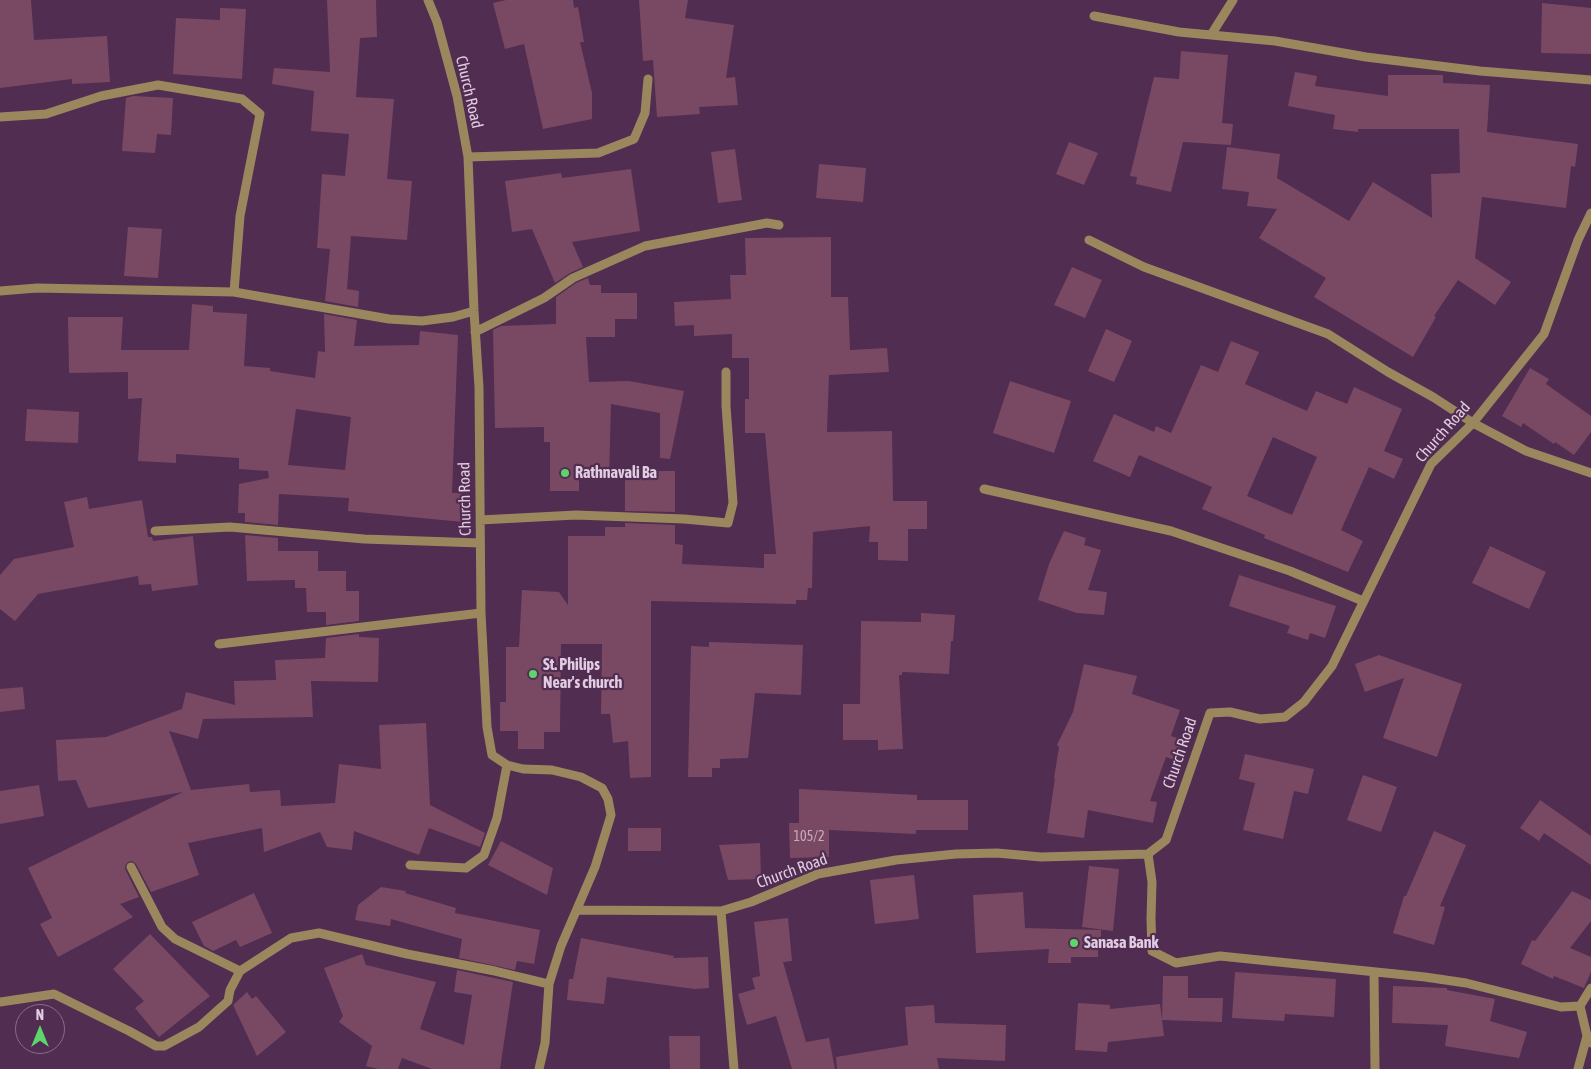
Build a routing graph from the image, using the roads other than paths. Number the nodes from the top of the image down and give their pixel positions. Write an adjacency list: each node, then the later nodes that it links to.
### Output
1 (428, 0): 8 (street, Church Road)
2 (1233, 0): 4 (street)
3 (1094, 16): 4 (street)
4 (1211, 35): 6 (street)
5 (648, 79): 8 (street)
6 (1591, 80)
7 (0, 117): 13 (street)
8 (468, 157): 14 (street, Church Road)
9 (1591, 213): 17 (street, Church Road)
10 (779, 225): 15 (street)
11 (1089, 240): 17 (street)
12 (0, 291): 13 (street)
13 (234, 292): 14 (street)
14 (474, 311): 15 (street, Church Road)
15 (475, 332): 20 (street, Church Road)
16 (726, 372): 20 (street)
17 (1473, 423): 18 (street); 23 (street, Church Road)
18 (1591, 473)
19 (984, 489): 23 (street)
20 (480, 520): 22 (street, Church Road)
21 (155, 531): 22 (street)
22 (480, 543): 24 (street, Church Road)
23 (1363, 601): 27 (street, Church Road)
24 (481, 613): 25 (street); 26 (street, Church Road)
25 (219, 644)
26 (507, 765): 28 (street); 30 (street)
27 (1148, 854): 31 (street, Church Road); 33 (street)
28 (410, 865)
29 (131, 867): 32 (street)
30 (577, 910): 31 (street, Church Road); 34 (street)
31 (721, 911): 40 (street)
32 (240, 971): 34 (street); 36 (street)
33 (1374, 972): 37 (street); 41 (street)
34 (549, 984): 39 (street)
35 (1591, 988): 37 (street)
36 (0, 1002)
37 (1580, 1006): 38 (street)
38 (1589, 1040): 42 (street)
39 (539, 1069)
40 (734, 1069)
41 (1375, 1069)
42 (1578, 1069)

